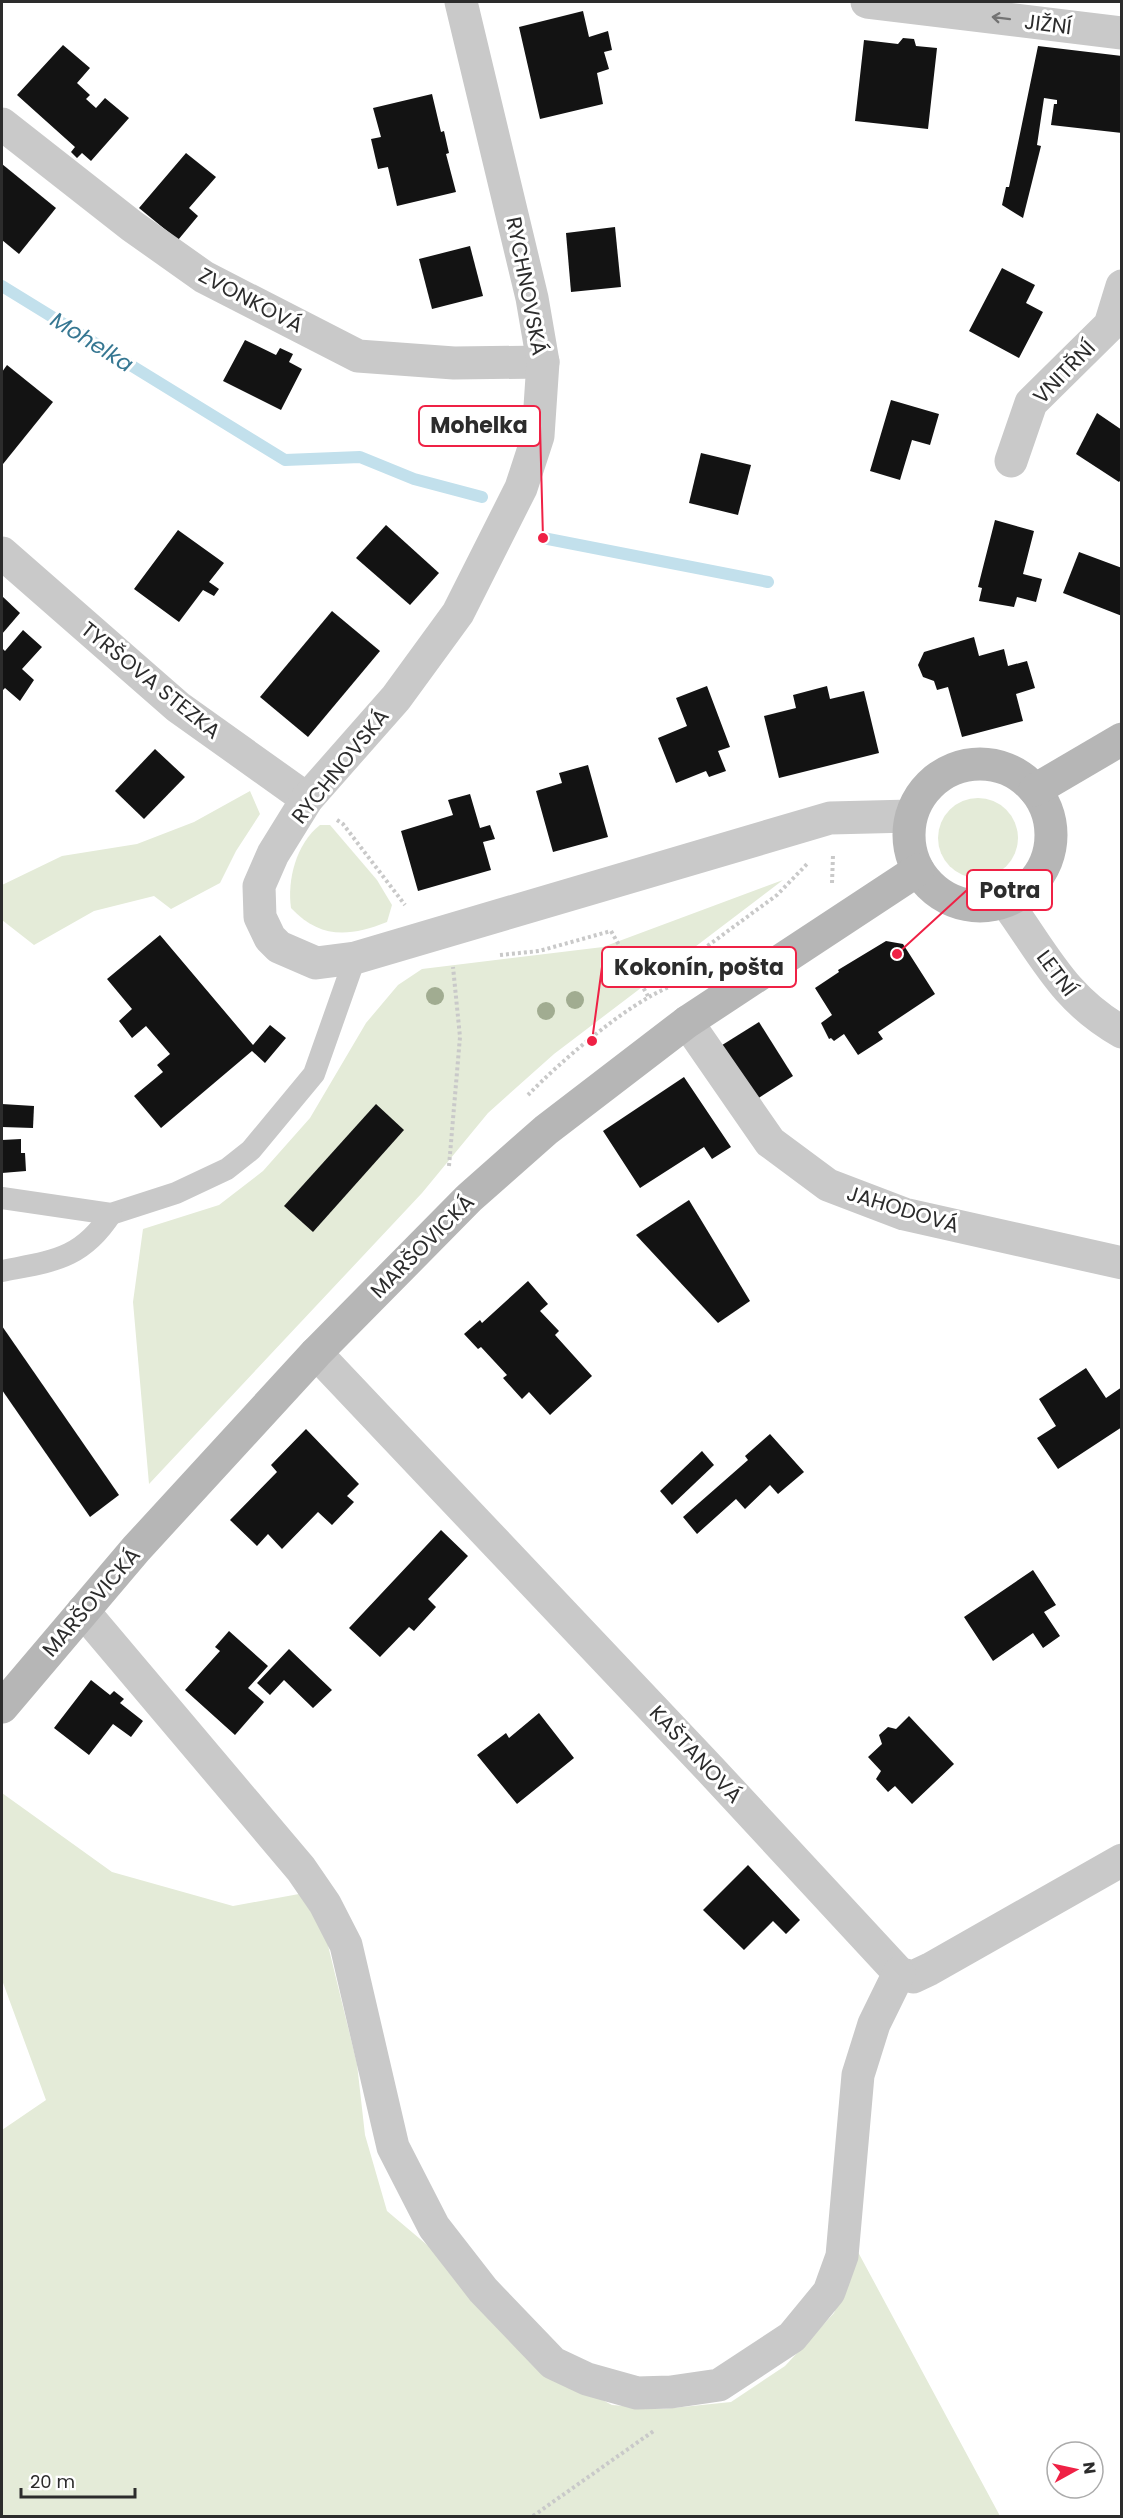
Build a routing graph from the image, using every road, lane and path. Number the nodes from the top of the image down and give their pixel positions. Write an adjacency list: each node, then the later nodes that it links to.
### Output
1 (461, 2): 6 (street, RYCHNOVSKÁ)
2 (867, 2): 3 (street, JIŽNÍ, one-way to 2)
3 (1122, 33)
4 (2, 124): 6 (street, ZVONKOVÁ)
5 (1122, 286): 7 (street, VNITŘNÍ)
6 (543, 362): 11 (street, RYCHNOVSKÁ)
7 (1011, 461)
8 (2, 553): 11 (street, TYRŠOVA STEZKA)
9 (1122, 739): 10 (main road)
10 (1035, 790): 12 (main road); 17 (main road)
11 (306, 799): 19 (path); 20 (street, RYCHNOVSKÁ)
12 (911, 816): 15 (main road); 19 (street, RYCHNOVSKÁ)
13 (834, 850): 16 (path)
14 (812, 858): 22 (path)
15 (918, 870): 17 (main road); 24 (main road, MARŠOVICKÁ)
16 (833, 882)
17 (1006, 902): 25 (street, LETNÍ)
18 (611, 932): 23 (path)
19 (427, 937): 20 (street, RYCHNOVSKÁ)
20 (355, 958): 27 (lane)
21 (453, 961): 28 (path)
22 (696, 976)
23 (648, 996)
24 (687, 1022): 28 (main road, MARŠOVICKÁ); 29 (street, JAHODOVÁ)
25 (1122, 1032)
26 (2, 1198): 27 (lane)
27 (111, 1214): 30 (lane)
28 (445, 1222): 31 (main road, MARŠOVICKÁ)
29 (1122, 1263)
30 (2, 1272)
31 (316, 1353): 32 (main road, MARŠOVICKÁ); 35 (street, KAŠTANOVÁ)
32 (82, 1611): 33 (main road, MARŠOVICKÁ); 35 (street)
33 (2, 1707)
34 (1122, 1860): 35 (street)
35 (899, 1973)
36 (663, 2424): 37 (path)
37 (533, 2517)

